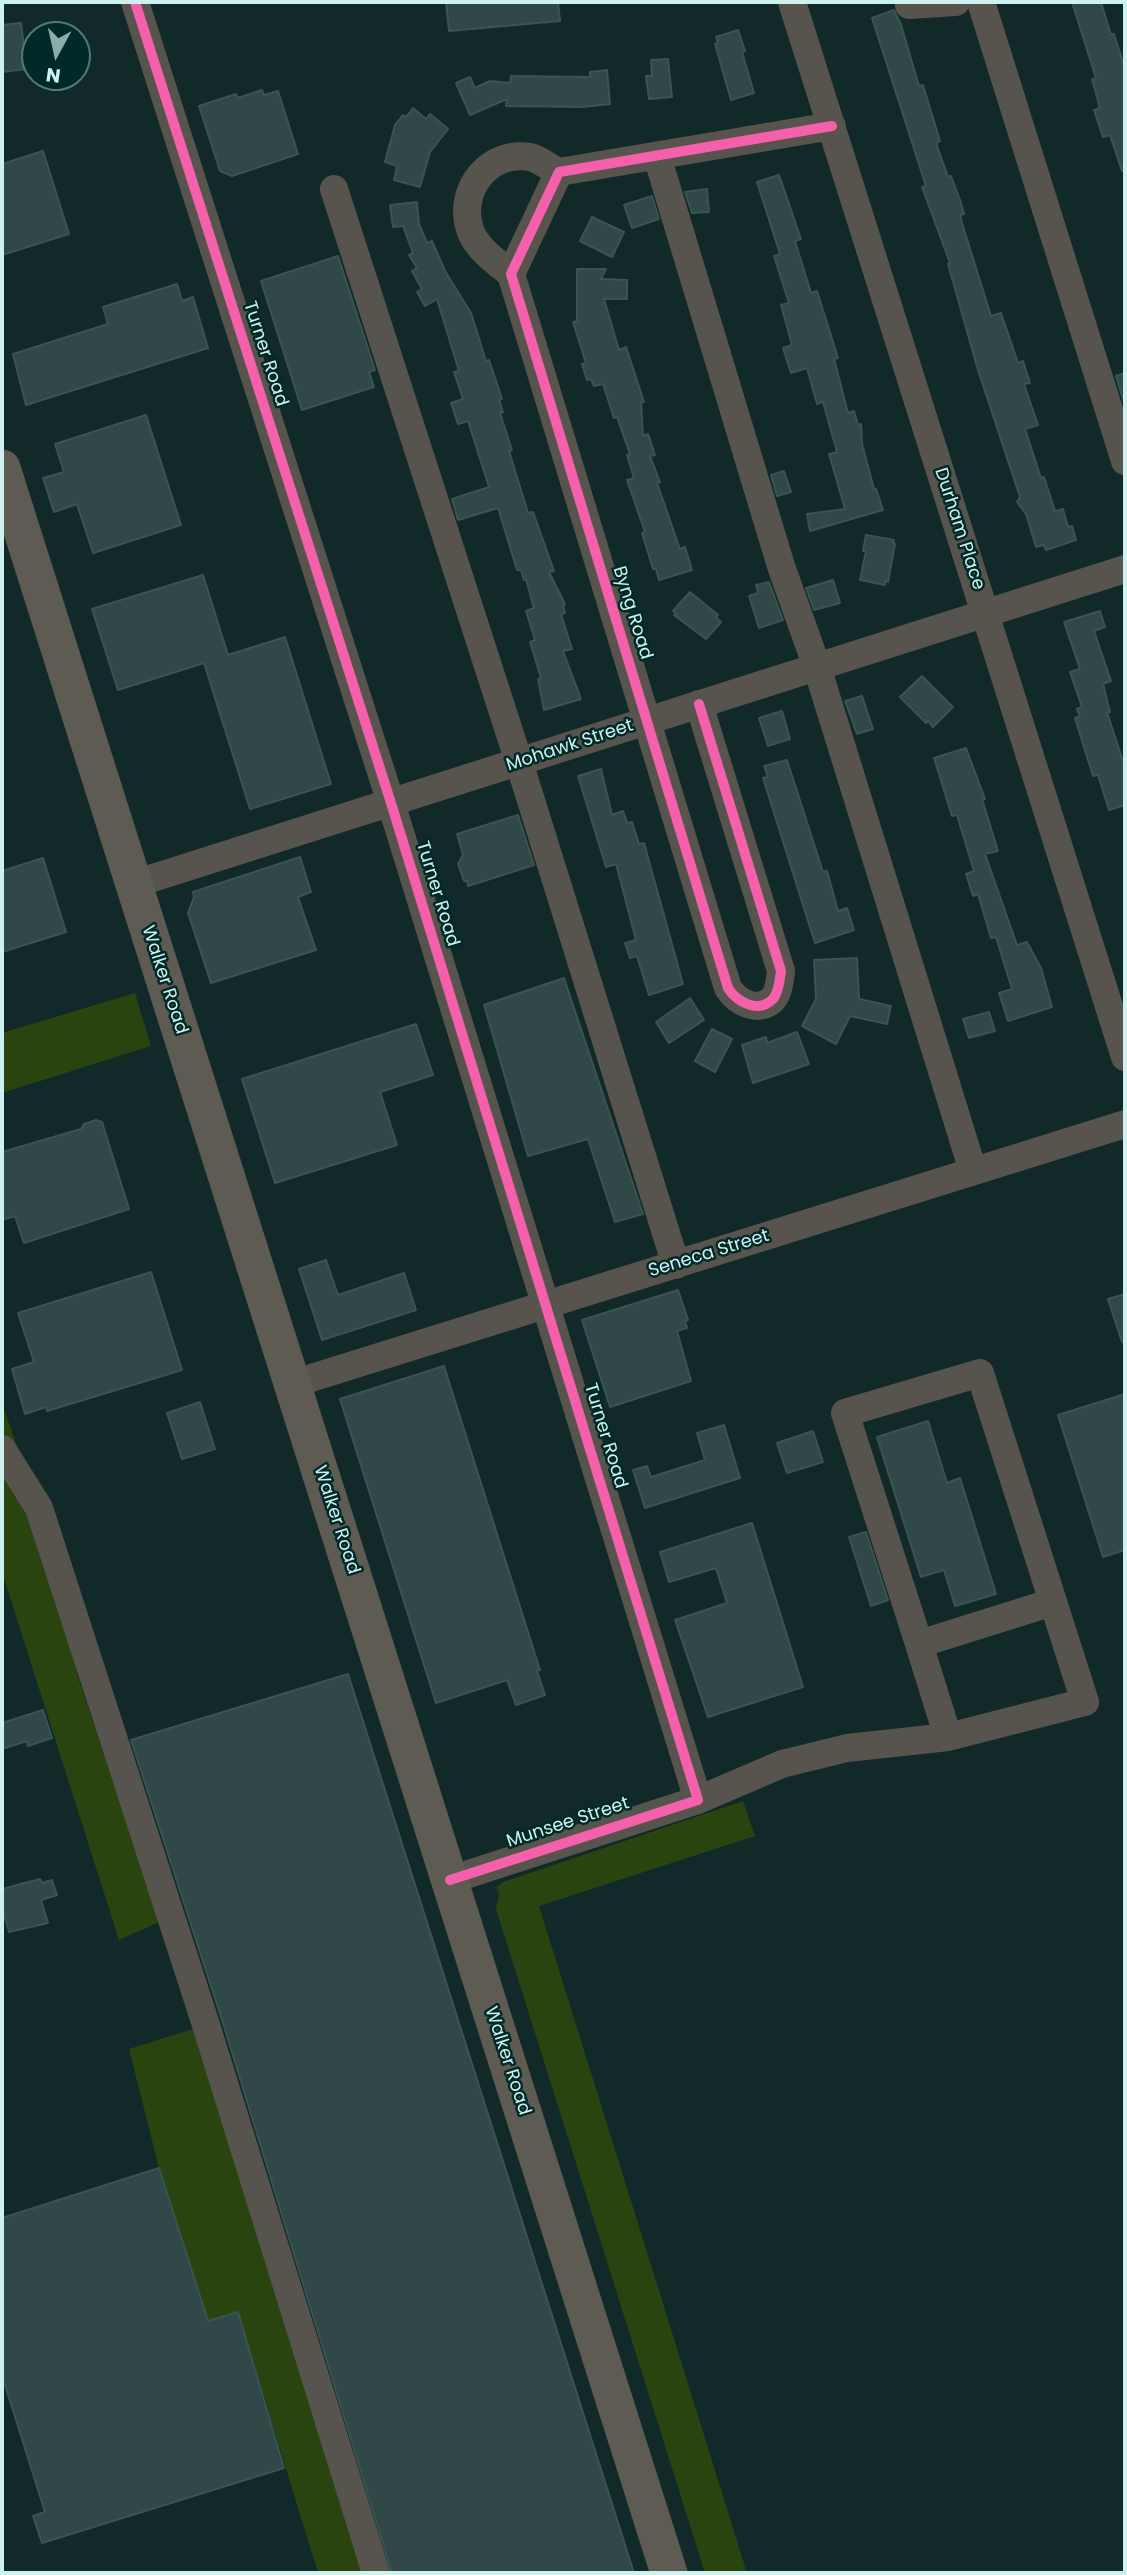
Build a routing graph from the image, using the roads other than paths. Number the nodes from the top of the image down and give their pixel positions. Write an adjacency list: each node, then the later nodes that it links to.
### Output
1 (135, 2): 19 (street, Turner Road)
2 (792, 2): 6 (street, Durham Place)
3 (956, 2): 5 (street)
4 (981, 2): 11 (street)
5 (909, 5)
6 (832, 127): 7 (street); 14 (street, Durham Place)
7 (657, 156): 8 (street); 15 (street)
8 (559, 172): 10 (street); 10 (street)
9 (334, 190): 18 (street)
10 (511, 274): 17 (street, Byng Road)
11 (1125, 461)
12 (2, 468): 20 (main road, Walker Road)
13 (1125, 569): 14 (street, Mohawk Street)
14 (985, 614): 15 (street, Mohawk Street); 21 (street, Durham Place)
15 (817, 667): 16 (street, Mohawk Street); 23 (street)
16 (699, 704): 17 (street, Mohawk Street); 17 (street, Byng Road)
17 (646, 721): 18 (street, Mohawk Street)
18 (519, 762): 19 (street, Mohawk Street); 24 (street)
19 (391, 803): 20 (street, Mohawk Street); 25 (street, Turner Road)
20 (134, 884): 26 (main road, Walker Road)
21 (1125, 1057)
22 (1125, 1124): 23 (street, Seneca Street)
23 (974, 1171): 24 (street, Seneca Street)
24 (676, 1265): 25 (street, Seneca Street)
25 (546, 1305): 26 (street, Seneca Street); 31 (street, Turner Road)
26 (292, 1384): 32 (main road, Walker Road)
27 (2, 1449): 33 (street)
28 (1054, 1602): 29 (street); 29 (street); 30 (street, Munsee Street)
29 (919, 1644): 30 (street)
30 (948, 1737): 31 (street, Munsee Street)
31 (698, 1800): 32 (street, Munsee Street)
32 (450, 1880): 34 (main road, Walker Road)
33 (376, 2573)
34 (670, 2573)

